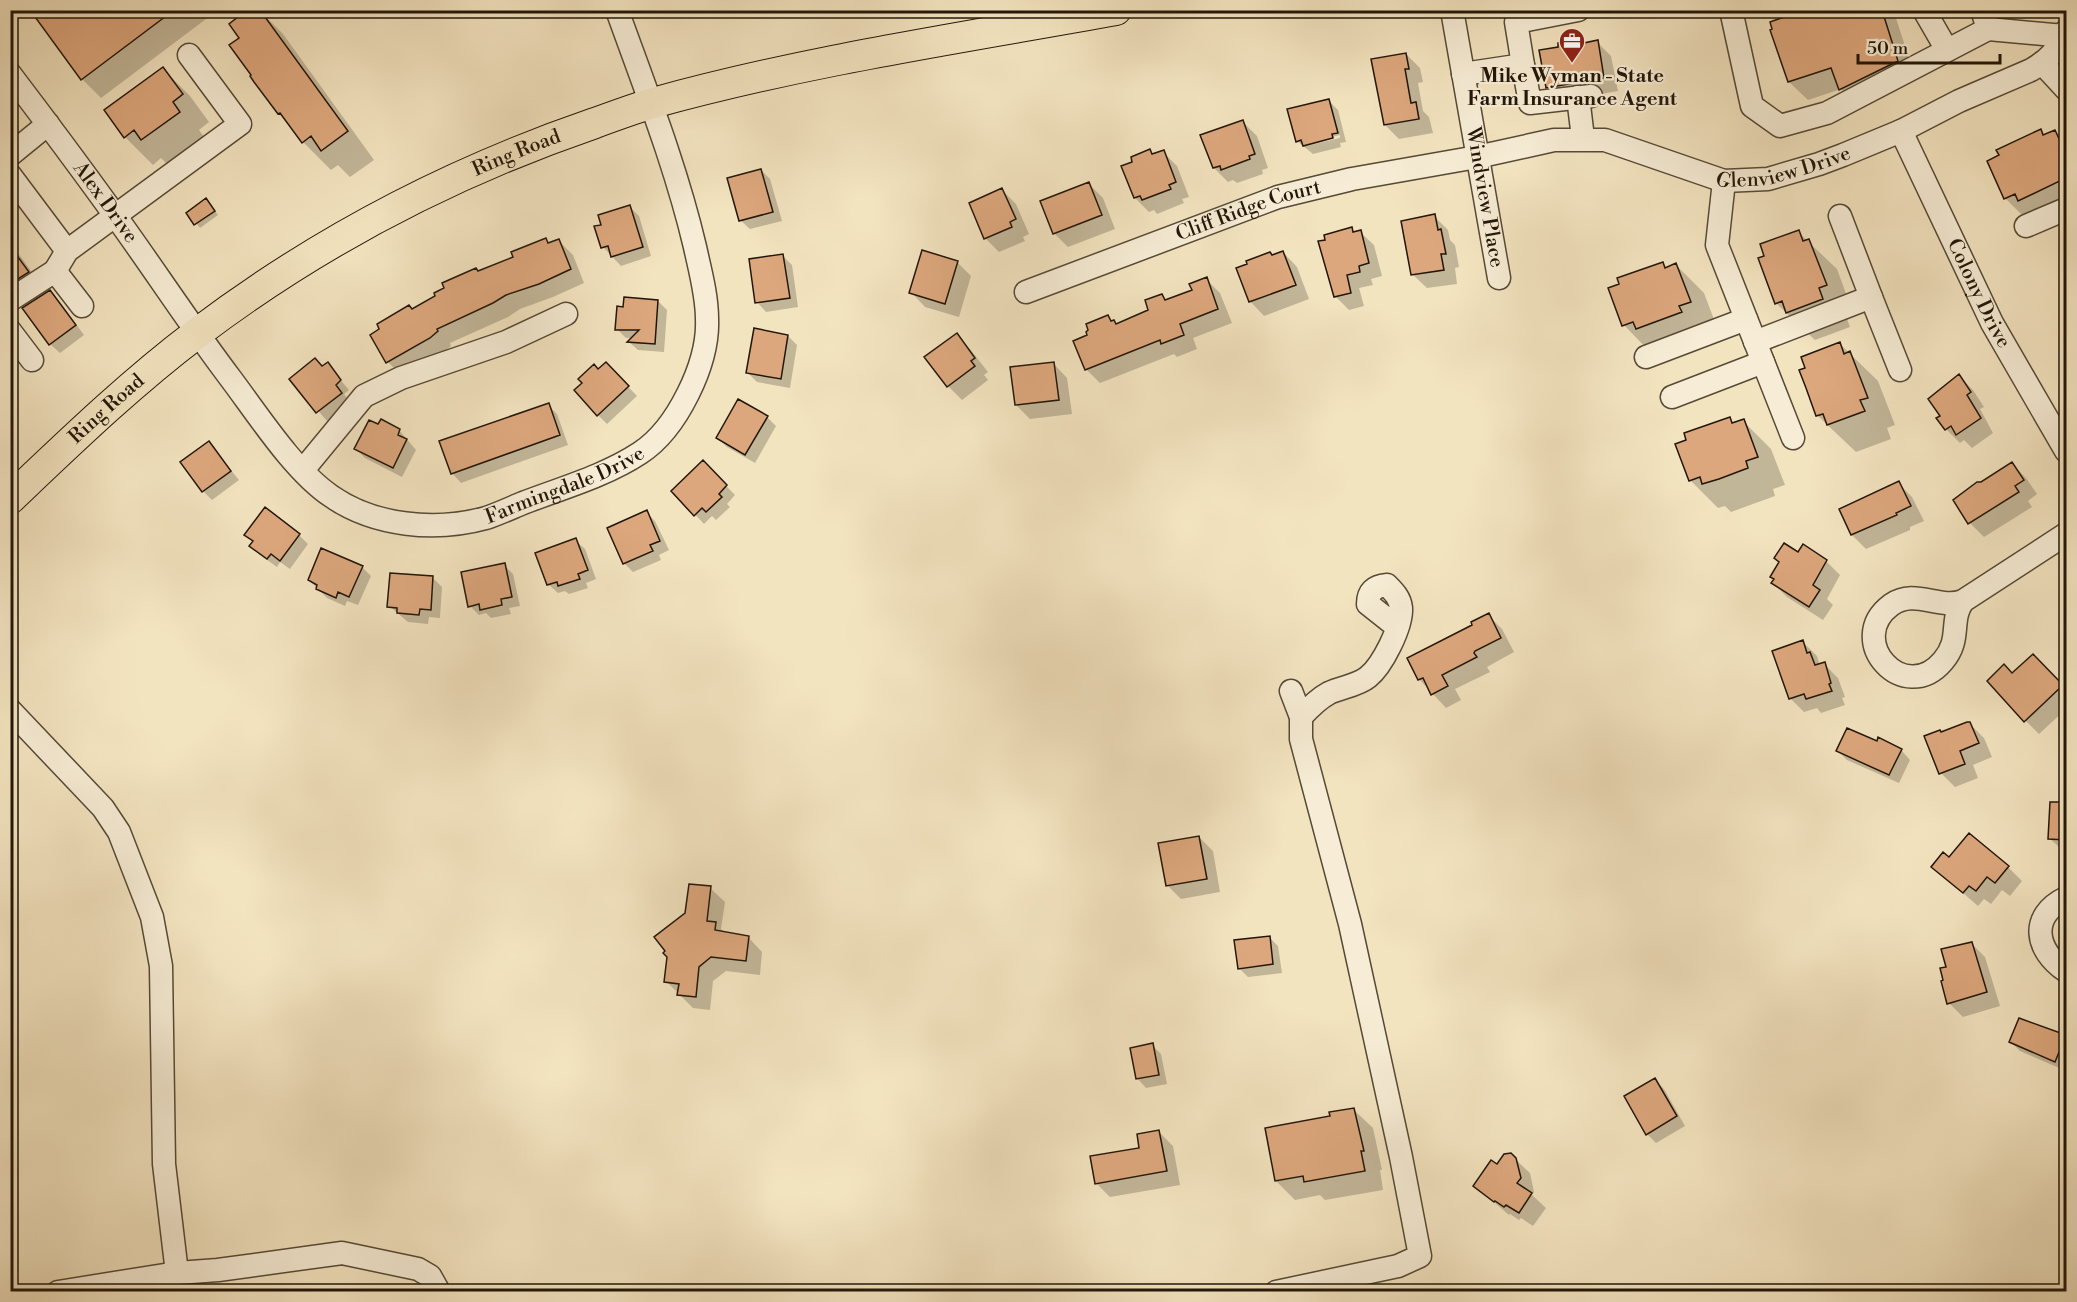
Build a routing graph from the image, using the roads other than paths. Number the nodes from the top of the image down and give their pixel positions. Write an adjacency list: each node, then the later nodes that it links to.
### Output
1 (617, 10): 16 (street, Farmingdale Drive)
2 (1116, 10): 16 (main road, Ring Road)
3 (1452, 10): 14 (street, Windview Place)
4 (1578, 10): 12 (street)
5 (1731, 10): 9 (street)
6 (1924, 10): 9 (street)
7 (1985, 20): 8 (street); 9 (street)
8 (2065, 34): 11 (street, Glenview Drive)
9 (1947, 50)
10 (189, 55): 25 (street)
11 (2042, 63): 15 (street); 18 (street, Glenview Drive)
12 (1523, 65): 14 (street); 19 (street)
13 (10, 74): 17 (street, Alex Drive)
14 (1463, 74): 21 (street, Windview Place)
15 (2067, 88)
16 (651, 104): 38 (main road, Ring Road); 46 (street, Farmingdale Drive)
17 (48, 124): 20 (street); 25 (street, Alex Drive)
18 (1901, 131): 23 (street, Glenview Drive); 45 (street, Colony Drive)
19 (1583, 138): 21 (street, Glenview Drive); 23 (street, Glenview Drive)
20 (10, 155)
21 (1477, 157): 30 (street, Windview Place); 31 (street, Cliff Ridge Court)
22 (10, 175): 28 (street)
23 (1724, 182): 36 (street)
24 (2067, 209): 27 (street)
25 (116, 216): 28 (street); 38 (street, Alex Drive)
26 (1840, 216): 32 (street)
27 (2026, 226)
28 (67, 251): 29 (street)
29 (55, 271): 33 (street); 34 (street)
30 (1498, 278)
31 (1026, 292)
32 (1871, 297): 39 (street); 42 (street)
33 (10, 300)
34 (82, 306)
35 (566, 314): 46 (street)
36 (1746, 319): 39 (street); 40 (street)
37 (10, 331): 41 (street)
38 (197, 333): 46 (street, Farmingdale Drive); 47 (main road, Ring Road)
39 (1759, 352): 43 (street); 44 (street)
40 (1646, 357)
41 (32, 360)
42 (1900, 370)
43 (1672, 397)
44 (1793, 438)
45 (2067, 451)
46 (303, 471)
47 (10, 499)
48 (2067, 534): 49 (street)
49 (1963, 601)
50 (1397, 627): 53 (street)
51 (1291, 691): 53 (street)
52 (10, 710): 56 (street)
53 (1302, 717): 59 (street)
54 (2067, 898): 55 (street)
55 (2067, 971)
56 (177, 1273): 57 (street); 58 (street)
57 (58, 1292)
58 (439, 1292)
59 (1276, 1292)

